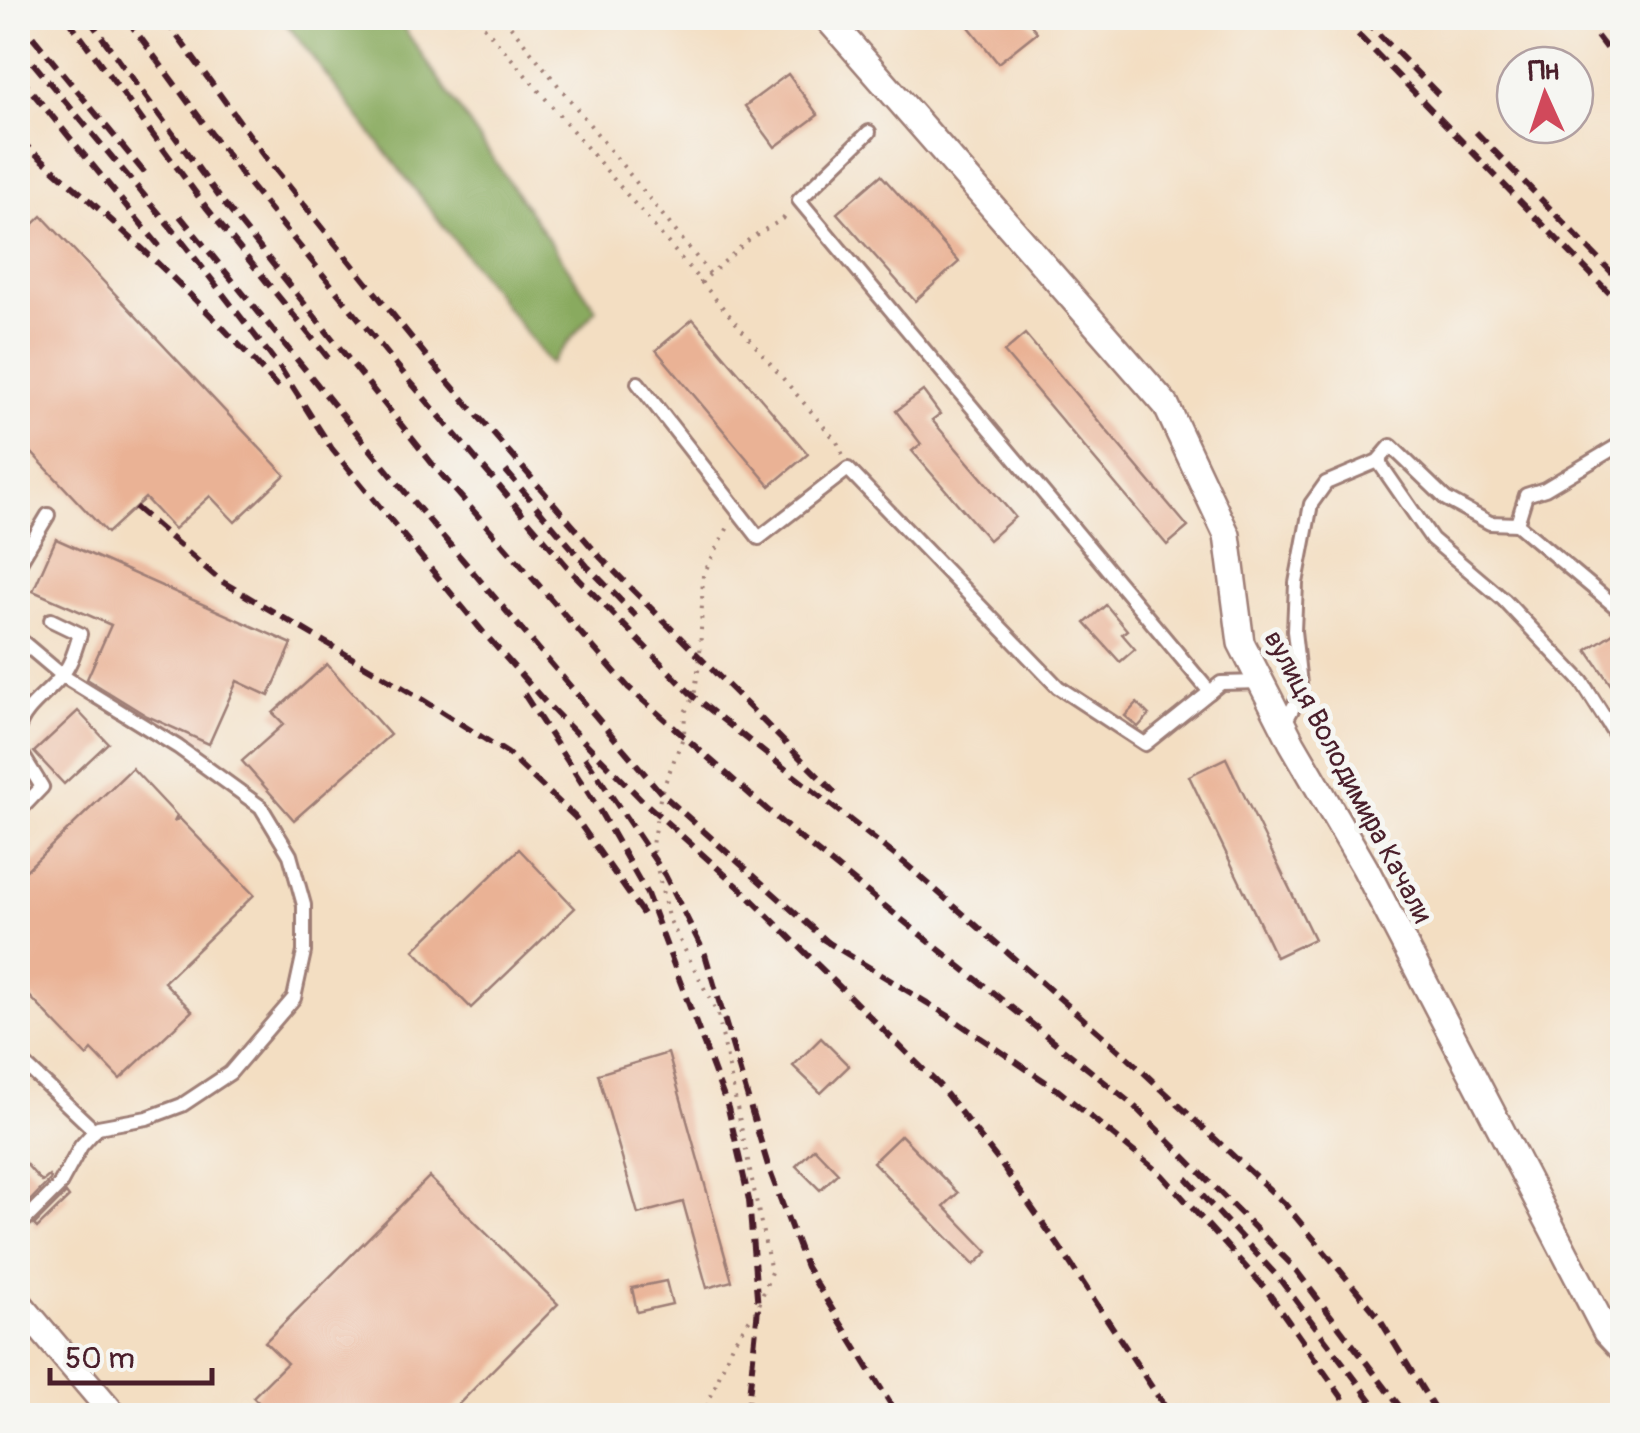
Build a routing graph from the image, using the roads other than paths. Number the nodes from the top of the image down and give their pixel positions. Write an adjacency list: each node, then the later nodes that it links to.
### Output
1 (827, 18): 13 (street, вулиця Володимира Качали)
2 (869, 132): 14 (lane)
3 (638, 383): 14 (lane)
4 (1622, 447): 7 (lane)
5 (1378, 461): 7 (lane); 15 (lane); 17 (lane)
6 (48, 515): 8 (lane)
7 (1517, 524): 9 (lane)
8 (18, 566)
9 (1622, 612)
10 (50, 620): 12 (lane)
11 (20, 645): 12 (lane)
12 (63, 676): 16 (lane); 21 (lane)
13 (1261, 682): 14 (lane); 15 (street, вулиця Володимира Качали)
14 (1210, 692)
15 (1283, 726): 24 (street, вулиця Володимира Качали)
16 (18, 730)
17 (1622, 745)
18 (18, 748): 19 (lane)
19 (18, 812)
20 (18, 1058): 21 (lane)
21 (95, 1131): 22 (lane)
22 (18, 1227)
23 (18, 1302): 25 (street)
24 (1622, 1349)
25 (115, 1416)

